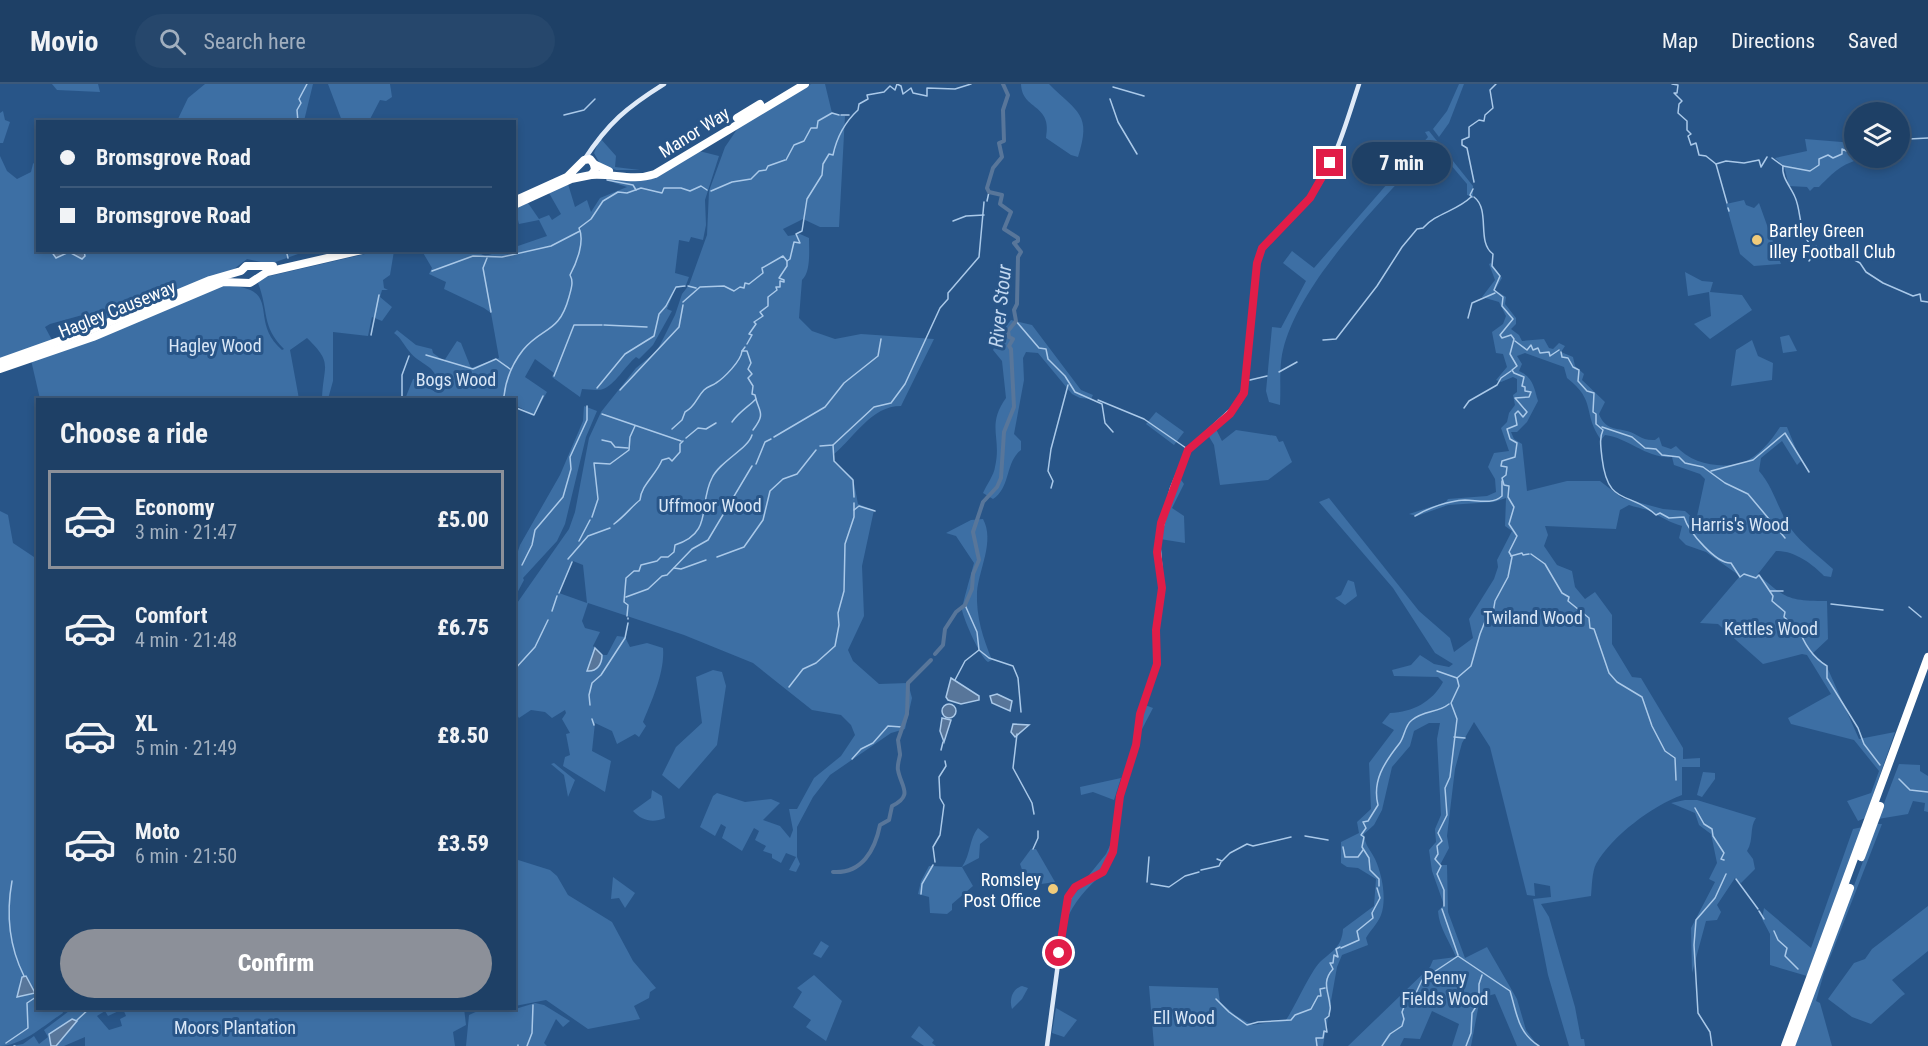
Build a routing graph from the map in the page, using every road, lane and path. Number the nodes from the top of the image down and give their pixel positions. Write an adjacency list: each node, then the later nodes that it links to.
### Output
1 (664, 84): 5 (main road)
2 (794, 84): 7 (highway, Manor Way)
3 (805, 84): 8 (highway, Manor Way)
4 (1359, 84): 23 (main road)
5 (593, 146): 6 (main road); 7 (main road)
6 (582, 161): 7 (highway, Manor Way); 8 (highway); 10 (highway)
7 (594, 163): 8 (highway)
8 (589, 175): 9 (highway)
9 (516, 202)
10 (516, 202)
11 (333, 252): 13 (highway)
12 (353, 252): 15 (highway)
13 (254, 266): 14 (highway); 15 (highway)
14 (241, 272): 16 (highway); 17 (highway, Hagley Causeway)
15 (258, 278): 16 (highway)
16 (246, 282): 18 (highway, Hagley Causeway)
17 (0, 362)
18 (0, 369)
19 (1928, 657): 21 (highway)
20 (1928, 672): 21 (highway)
21 (1875, 812): 22 (highway)
22 (1868, 831): 24 (highway); 25 (highway)
23 (1047, 1046)
24 (1785, 1046)
25 (1791, 1046)

